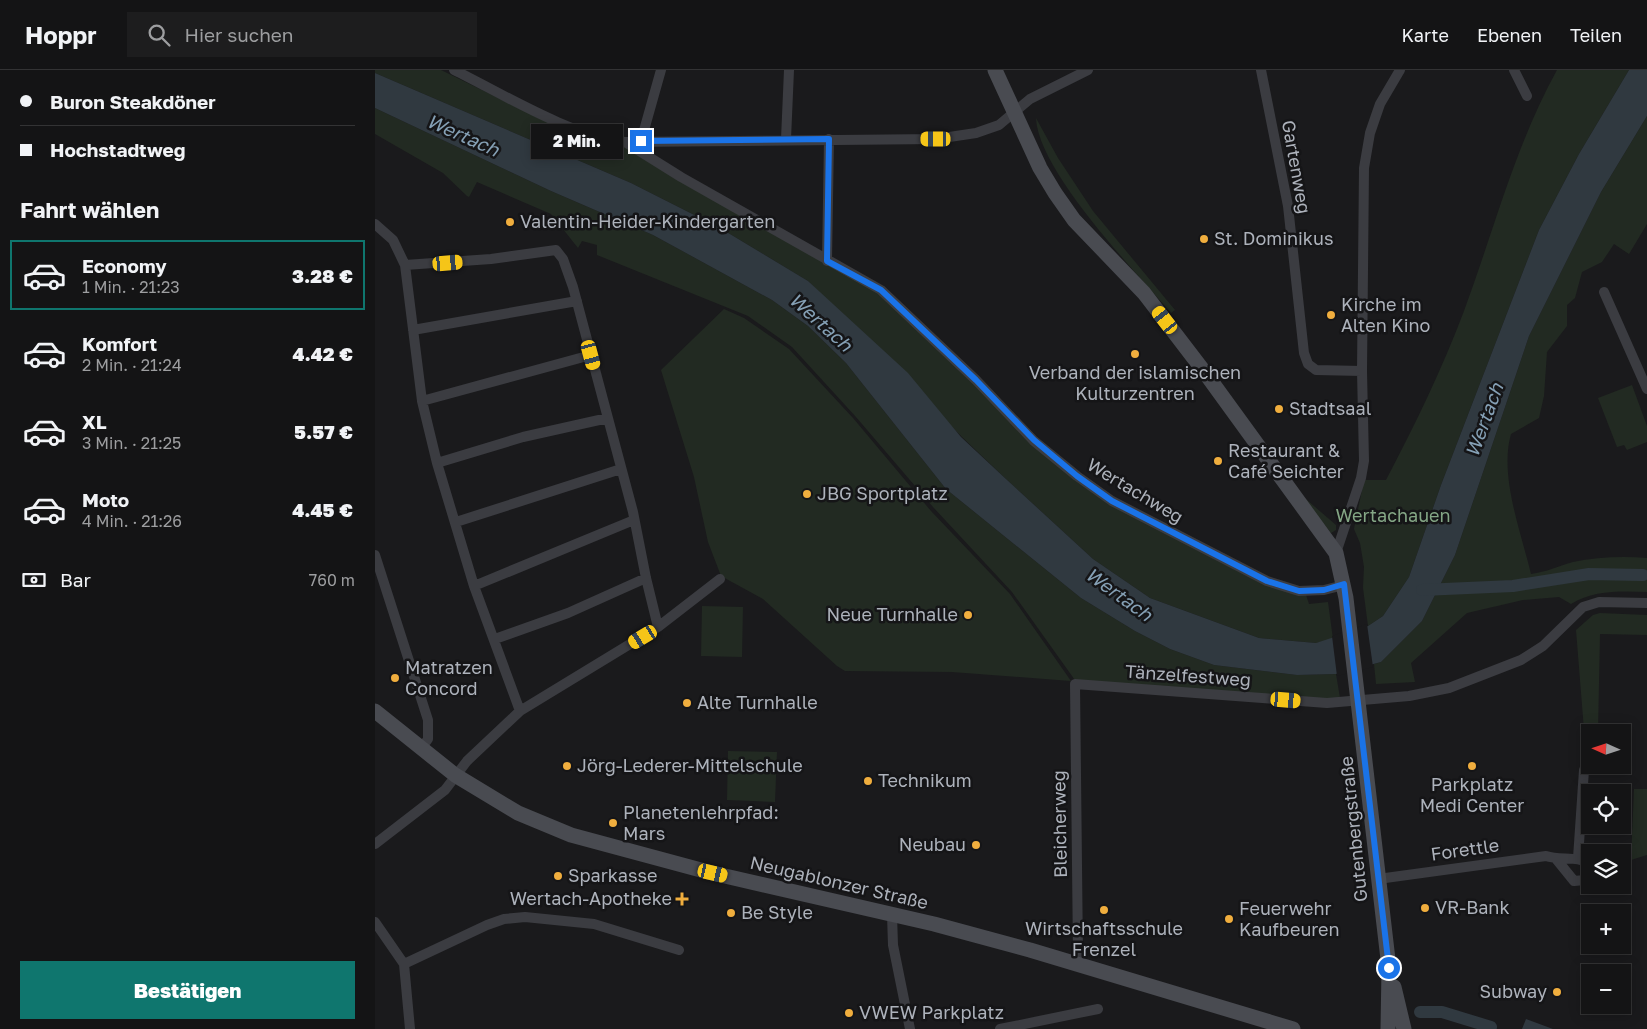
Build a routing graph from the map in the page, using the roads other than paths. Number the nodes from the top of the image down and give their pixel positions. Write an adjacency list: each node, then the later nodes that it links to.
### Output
1 (454, 70): 14 (street)
2 (661, 70): 13 (street)
3 (789, 70): 11 (street)
4 (995, 70): 10 (main road)
5 (1087, 70): 10 (street)
6 (1261, 70): 22 (street, Gartenweg)
7 (1400, 70): 22 (street)
8 (1514, 70): 9 (street)
9 (1527, 96)
10 (1013, 113): 12 (street); 30 (main road)
11 (786, 139): 12 (street); 13 (street)
12 (829, 139): 16 (street)
13 (641, 141): 14 (street)
14 (625, 142): 16 (street, Wertachweg)
15 (375, 224): 17 (street)
16 (827, 261): 35 (street, Wertachweg)
17 (405, 265): 19 (street); 20 (street)
18 (1604, 292): 23 (street)
19 (577, 301): 20 (street); 21 (street)
20 (413, 330): 24 (street)
21 (591, 355): 24 (street); 25 (street)
22 (1362, 371): 30 (street)
23 (1647, 389)
24 (422, 401): 26 (street)
25 (608, 418): 26 (street); 27 (street)
26 (437, 463): 29 (street)
27 (621, 469): 28 (street); 29 (street)
28 (635, 520): 32 (street); 34 (street)
29 (456, 522): 34 (street)
30 (1336, 553): 35 (main road, Gutenbergstraße)
31 (375, 556): 43 (street)
32 (645, 578): 37 (street); 38 (street)
33 (721, 578): 37 (street)
34 (474, 586): 38 (street)
35 (1345, 591): 40 (main road, Gutenbergstraße)
36 (1647, 603): 40 (street, Tänzelfestweg)
37 (658, 627): 42 (street)
38 (495, 639): 42 (street)
39 (1075, 684): 40 (street, Tänzelfestweg); 54 (street, Bleicherweg)
40 (1358, 694): 49 (main road, Gutenbergstraße)
41 (375, 711): 43 (main road, Neugablonzer Straße)
42 (520, 711): 45 (street)
43 (421, 748): 45 (main road, Neugablonzer Straße)
44 (1584, 774): 47 (street)
45 (455, 775): 46 (street); 50 (main road, Neugablonzer Straße)
46 (375, 844)
47 (1578, 858): 48 (street, Forettle); 48 (street)
48 (1557, 860): 49 (street, Forettle)
49 (1378, 879): 55 (main road, Gutenbergstraße)
50 (892, 915): 54 (main road, Neugablonzer Straße); 58 (street)
51 (375, 922): 53 (street)
52 (679, 950): 53 (street)
53 (404, 964): 57 (street)
54 (1075, 964): 60 (main road, Neugablonzer Straße)
55 (1389, 968): 61 (main road, Gutenbergstraße); 62 (main road, Gutenbergstraße)
56 (1098, 1009): 59 (street)
57 (410, 1029)
58 (910, 1029)
59 (1000, 1029)
60 (1293, 1029)
61 (1387, 1029)
62 (1404, 1029)

